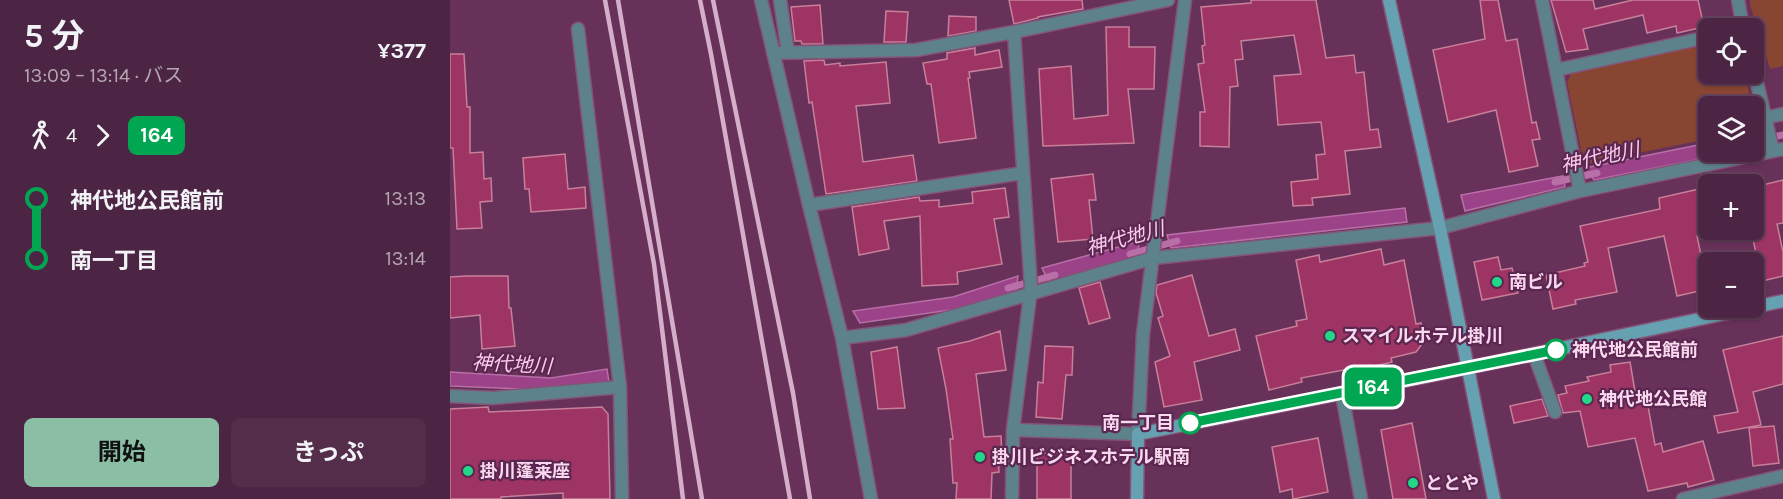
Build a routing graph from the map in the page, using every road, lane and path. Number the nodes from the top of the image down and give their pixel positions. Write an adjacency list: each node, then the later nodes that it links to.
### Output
1 (761, 0): 13 (street)
2 (780, 0): 12 (street)
3 (1168, 0): 10 (street)
4 (1185, 0): 23 (street)
5 (1389, 0): 22 (street)
6 (1542, 0): 14 (street)
7 (1738, 0): 8 (street)
8 (1741, 18)
9 (578, 29): 31 (street)
10 (1014, 32): 12 (street); 19 (street)
11 (1698, 39): 14 (street)
12 (788, 52): 13 (street)
13 (773, 53): 21 (street)
14 (1556, 70): 20 (street)
15 (1758, 84): 17 (street)
16 (1783, 114): 17 (street)
17 (1767, 122): 18 (street)
18 (1776, 148): 20 (street)
19 (1023, 173): 21 (street); 24 (street)
20 (1580, 190): 22 (street)
21 (808, 205): 28 (street)
22 (1440, 228): 23 (street); 30 (street)
23 (1154, 257): 24 (street); 36 (street)
24 (1031, 291): 28 (street); 35 (street)
25 (1783, 301): 26 (street)
26 (1764, 305)
27 (1702, 318): 29 (street)
28 (842, 338): 39 (street)
29 (1534, 354): 30 (street); 34 (street)
30 (1468, 368): 32 (street); 43 (street)
31 (620, 387): 33 (street); 38 (street)
32 (1342, 394): 36 (street); 42 (street)
33 (450, 396)
34 (1555, 412)
35 (1013, 430): 36 (street); 40 (street)
36 (1138, 434): 41 (street)
37 (1783, 476): 44 (street)
38 (622, 499)
39 (871, 499)
40 (1012, 499)
41 (1137, 499)
42 (1361, 499)
43 (1494, 499)
44 (1683, 499)

